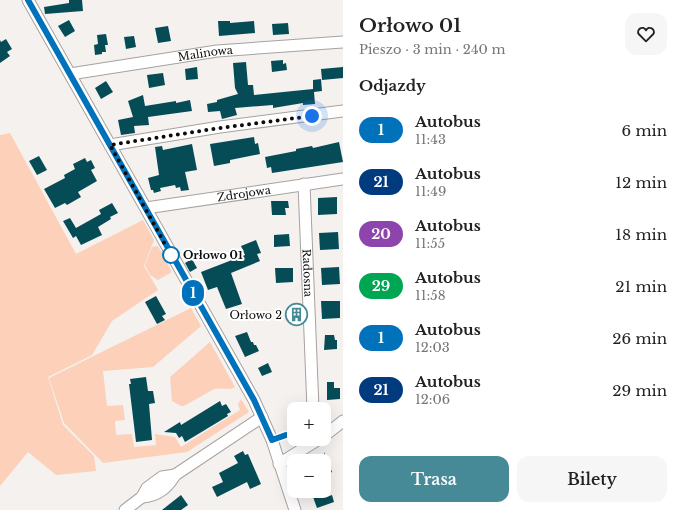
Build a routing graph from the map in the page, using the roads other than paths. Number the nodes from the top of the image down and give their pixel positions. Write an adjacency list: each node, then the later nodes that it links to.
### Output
1 (28, 0): 3 (street)
2 (343, 42): 3 (street, Malinowa)
3 (70, 74): 5 (street)
4 (343, 112): 5 (street)
5 (110, 145): 8 (street)
6 (343, 179): 7 (street, Zdrojowa)
7 (304, 184): 8 (street, Zdrojowa); 9 (street, Radosna)
8 (146, 208): 10 (street)
9 (313, 402)
10 (262, 417): 14 (street); 15 (street)
11 (343, 421): 12 (street)
12 (331, 430)
13 (307, 446): 14 (street)
14 (279, 464): 16 (street)
15 (125, 510)
16 (295, 510)

